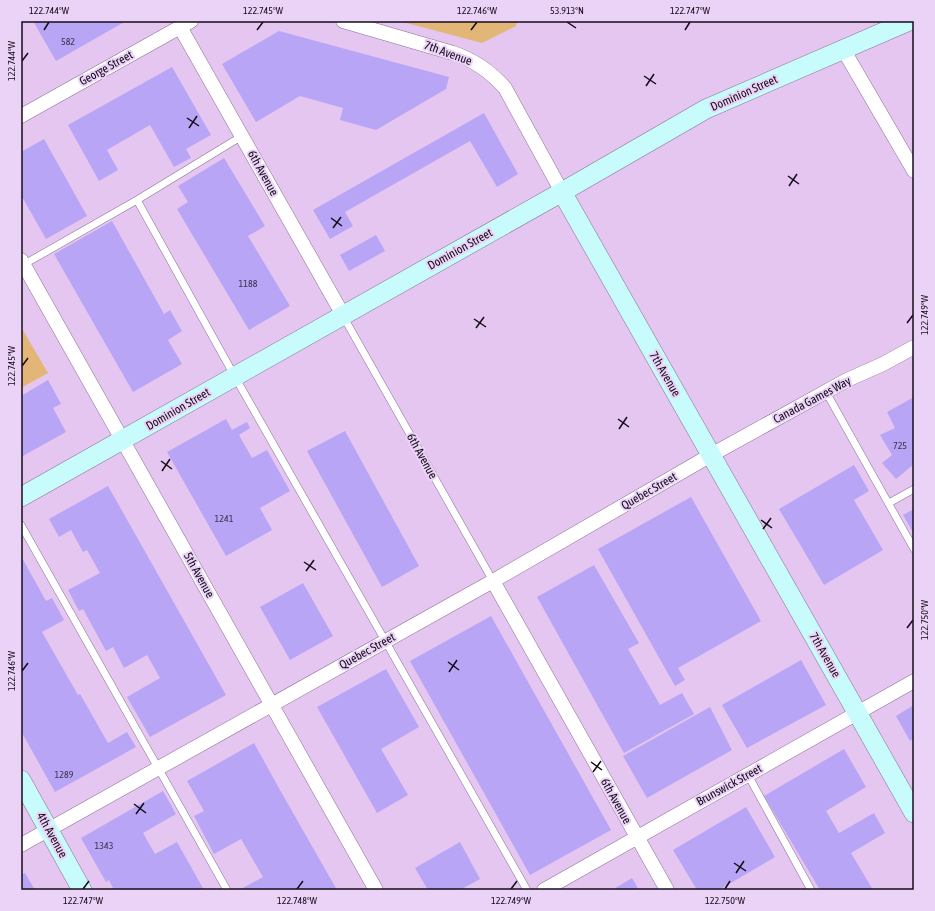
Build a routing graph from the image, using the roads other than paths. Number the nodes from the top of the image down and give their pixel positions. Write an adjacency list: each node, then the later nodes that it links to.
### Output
1 (343, 21): 8 (street, 7th Avenue)
2 (909, 21): 4 (main road, Dominion Street)
3 (183, 23): 5 (street, George Street); 6 (street, 6th Avenue)
4 (844, 50): 7 (street); 8 (main road, Dominion Street)
5 (21, 116)
6 (242, 136): 9 (lane); 11 (street, 6th Avenue)
7 (914, 171)
8 (562, 192): 11 (main road, Dominion Street); 16 (main road, 7th Avenue)
9 (137, 200): 10 (lane); 13 (lane)
10 (22, 264): 15 (street, 5th Avenue)
11 (343, 315): 13 (main road, Dominion Street); 22 (lane, 6th Avenue)
12 (914, 347): 14 (street, Canada Games Way)
13 (235, 377): 15 (main road, Dominion Street); 23 (lane)
14 (826, 392): 16 (street, Canada Games Way); 19 (lane)
15 (123, 441): 18 (main road, Dominion Street); 25 (street, 5th Avenue)
16 (711, 455): 22 (street, Quebec Street); 26 (main road, 7th Avenue)
17 (914, 489): 19 (lane)
18 (21, 497)
19 (889, 503): 21 (lane)
20 (21, 525): 27 (lane)
21 (914, 549)
22 (493, 581): 23 (street, Quebec Street); 32 (street, 6th Avenue)
23 (384, 641): 25 (street, Quebec Street); 37 (lane)
24 (914, 681): 26 (street, Brunswick Street)
25 (271, 704): 27 (street, Quebec Street); 36 (street, 5th Avenue)
26 (858, 712): 28 (street, Brunswick Street); 30 (main road, 7th Avenue)
27 (159, 767): 31 (street, Quebec Street); 35 (lane)
28 (748, 774): 32 (street, Brunswick Street); 40 (lane)
29 (21, 780): 31 (main road, 4th Avenue)
30 (914, 813)
31 (48, 829): 33 (street, Quebec Street); 34 (main road, 4th Avenue)
32 (637, 837): 38 (street, Brunswick Street); 39 (street, 6th Avenue)
33 (21, 845)
34 (82, 890)
35 (227, 890)
36 (376, 890)
37 (527, 890)
38 (544, 890)
39 (667, 890)
40 (811, 890)

